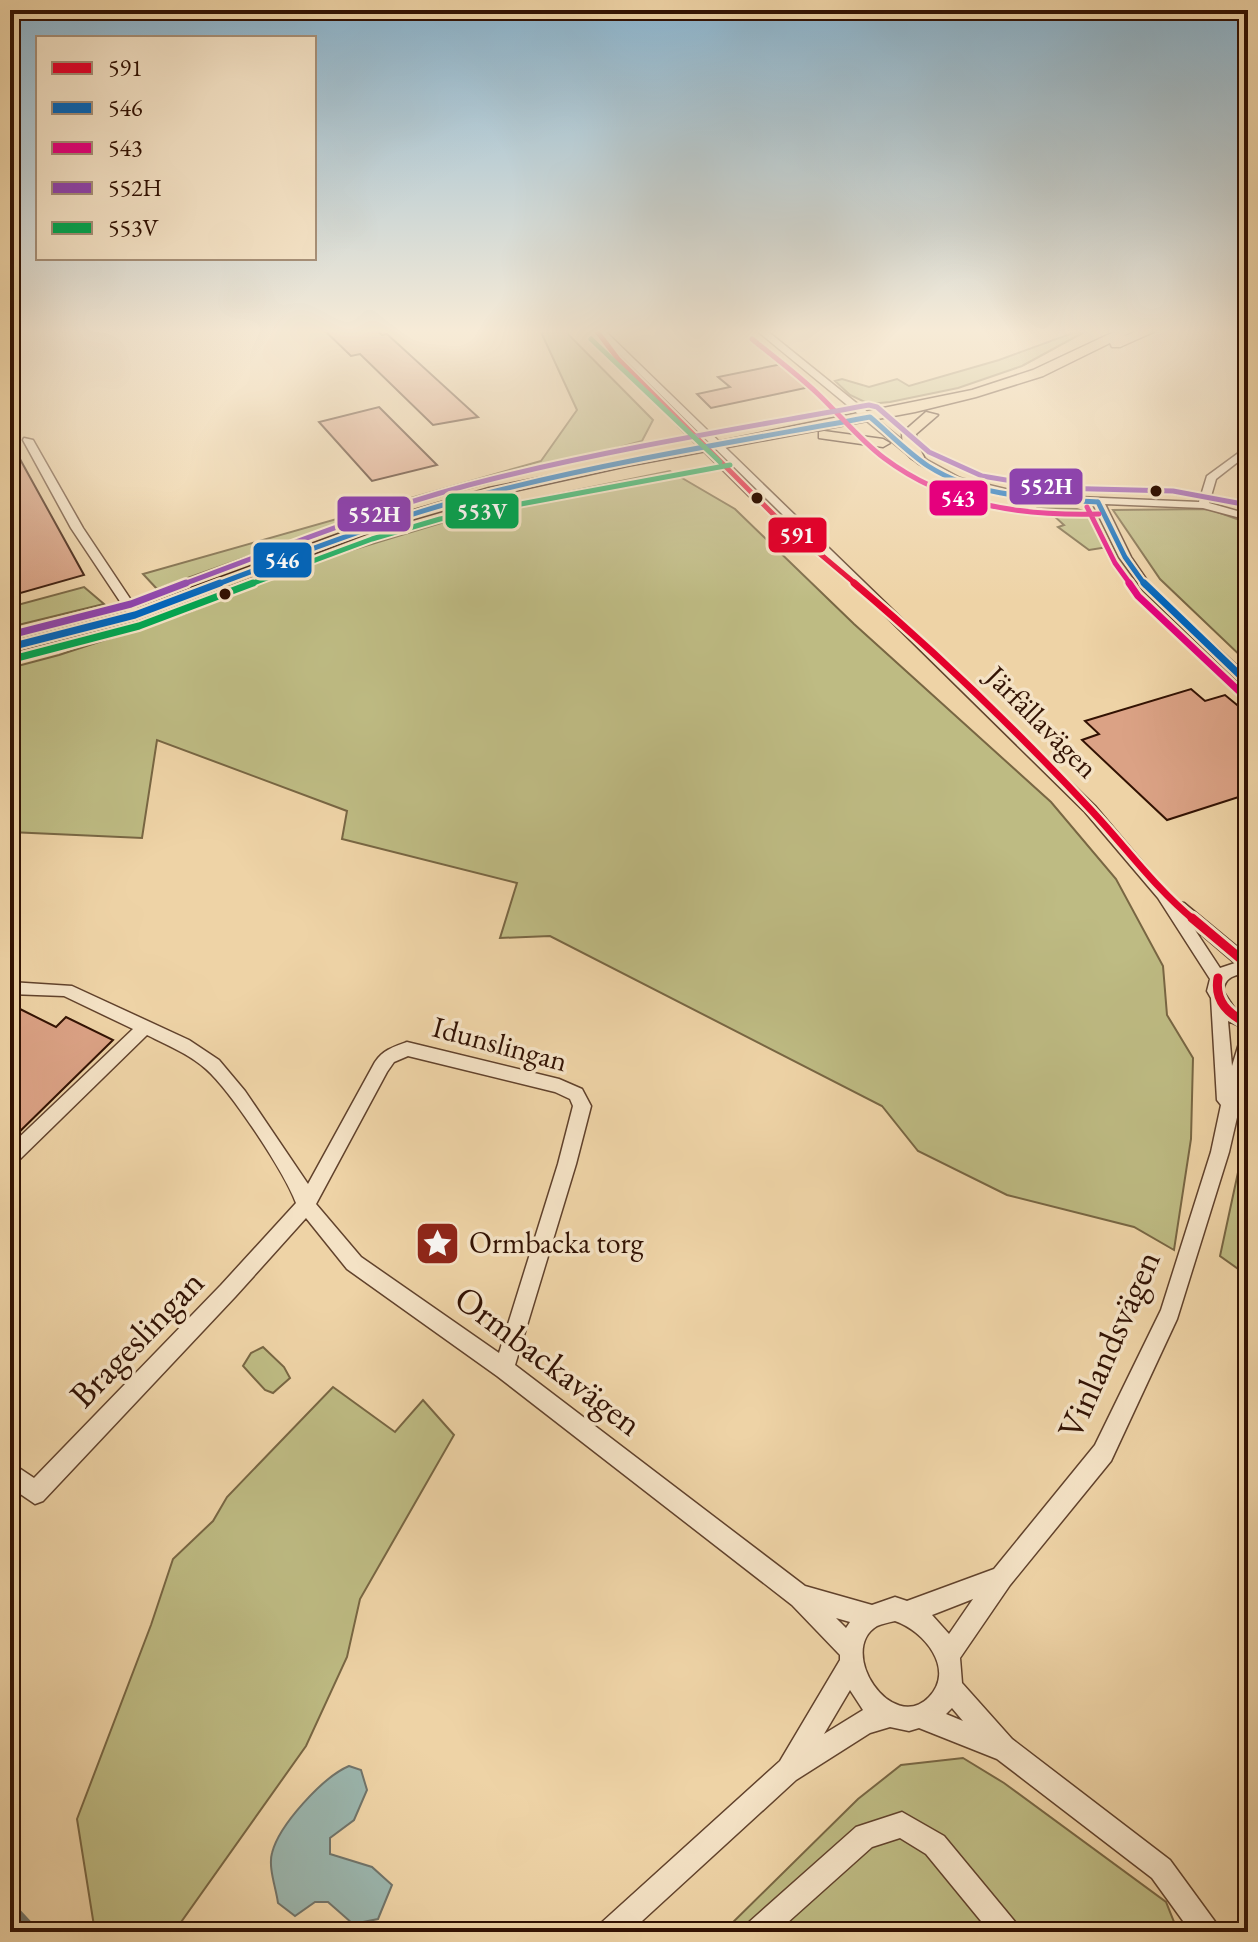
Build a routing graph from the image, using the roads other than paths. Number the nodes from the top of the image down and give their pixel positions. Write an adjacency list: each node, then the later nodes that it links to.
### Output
1 (684, 421): 10 (street, Järfällavägen)
2 (873, 421): 5 (main road)
3 (880, 421): 5 (main road)
4 (924, 421): 11 (main road)
5 (868, 422): 6 (main road); 8 (street); 10 (main road); 11 (street)
6 (824, 435): 8 (main road); 10 (main road)
7 (28, 440): 15 (street)
8 (883, 443): 12 (street)
9 (1248, 449): 13 (street)
10 (716, 450): 15 (main road); 18 (street, Järfällavägen)
11 (917, 457): 12 (street)
12 (1098, 502): 13 (street); 17 (street)
13 (1203, 505): 14 (street)
14 (1248, 517)
15 (135, 615): 16 (main road)
16 (10, 647)
17 (1248, 683)
18 (1163, 894): 19 (street, Järfällavägen); 20 (street, Järfällavägen)
19 (1248, 966): 20 (street)
20 (1218, 978): 22 (street, Vinlandsvägen)
21 (10, 988): 24 (street, Ormbackavägen)
22 (1218, 999): 23 (street); 27 (street, Vinlandsvägen)
23 (1248, 1024)
24 (145, 1027): 28 (street); 29 (street, Ormbackavägen)
25 (1248, 1039): 26 (street, Vinlandsvägen)
26 (1243, 1067): 27 (street, Vinlandsvägen)
27 (1227, 1114): 32 (street, Vinlandsvägen)
28 (10, 1158)
29 (306, 1205): 30 (street, Ormbackavägen); 30 (street, Idunslingan); 31 (street, Brageslingan)
30 (504, 1369): 33 (street, Ormbackavägen)
31 (10, 1473)
32 (1002, 1577): 34 (street); 36 (street, Vinlandsvägen)
33 (800, 1597): 35 (street, Ormbackavägen); 37 (street, Ormbackavägen)
34 (909, 1612): 35 (street); 36 (street)
35 (871, 1616): 37 (street)
36 (948, 1655): 38 (street)
37 (851, 1658): 39 (street); 42 (street)
38 (948, 1685): 40 (street); 41 (street)
39 (890, 1715): 40 (street); 42 (street)
40 (920, 1716): 41 (street)
41 (1003, 1748): 46 (street)
42 (787, 1771): 43 (street)
43 (610, 1932)
44 (757, 1932): 45 (street)
45 (1007, 1932)
46 (1207, 1932)

